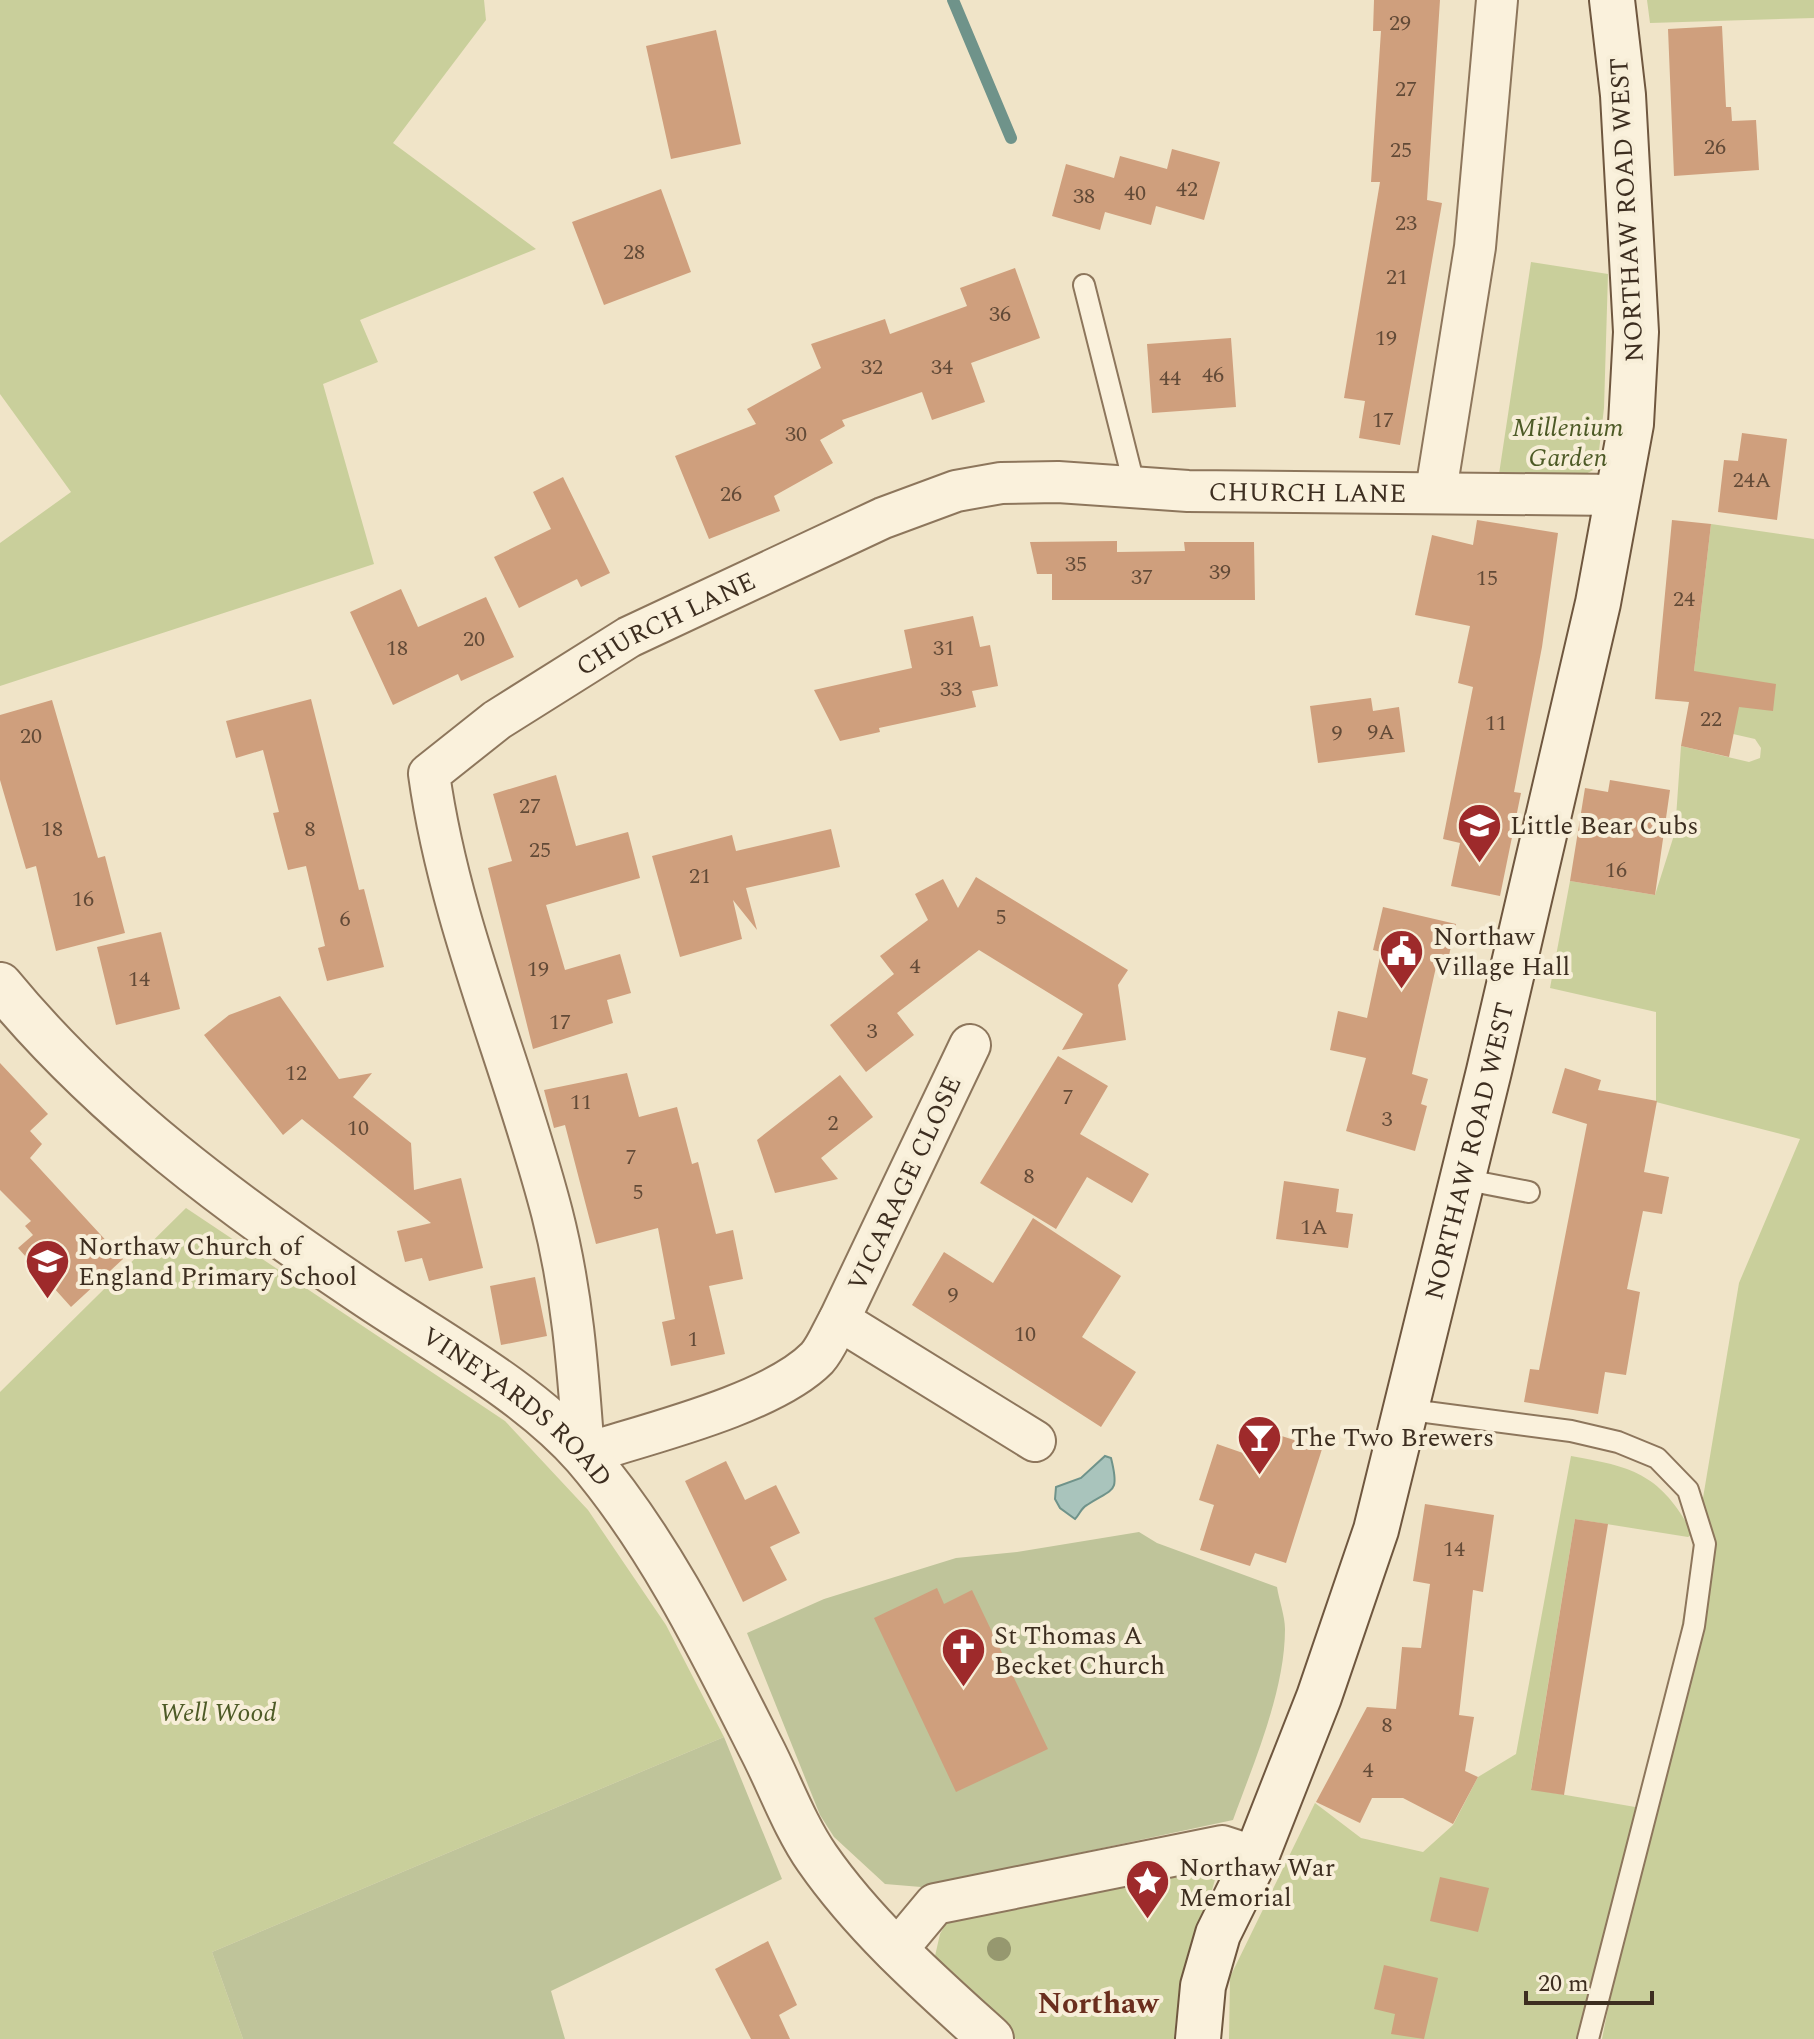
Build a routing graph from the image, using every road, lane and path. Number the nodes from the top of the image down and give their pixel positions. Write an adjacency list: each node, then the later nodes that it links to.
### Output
1 (1497, 0): 5 (street)
2 (1612, 0): 6 (main road, NORTHAW ROAD WEST)
3 (1084, 285): 4 (lane)
4 (1135, 488): 5 (street, CHURCH LANE); 14 (street, CHURCH LANE)
5 (1436, 491): 6 (street, CHURCH LANE)
6 (1619, 495): 9 (main road, NORTHAW ROAD WEST)
7 (0, 985): 14 (main road, VINEYARDS ROAD)
8 (970, 1045): 11 (street, VICARAGE CLOSE)
9 (1462, 1179): 10 (lane); 12 (main road, NORTHAW ROAD WEST)
10 (1529, 1192)
11 (839, 1320): 13 (street, VICARAGE CLOSE); 14 (street, VICARAGE CLOSE)
12 (1403, 1409): 15 (main road, NORTHAW ROAD WEST); 19 (lane)
13 (1035, 1441)
14 (584, 1454): 16 (main road, VINEYARDS ROAD)
15 (1256, 1857): 16 (street); 18 (main road, NORTHAW ROAD WEST)
16 (895, 1952): 17 (main road, VINEYARDS ROAD)
17 (991, 2039)
18 (1198, 2039)
19 (1588, 2039)

